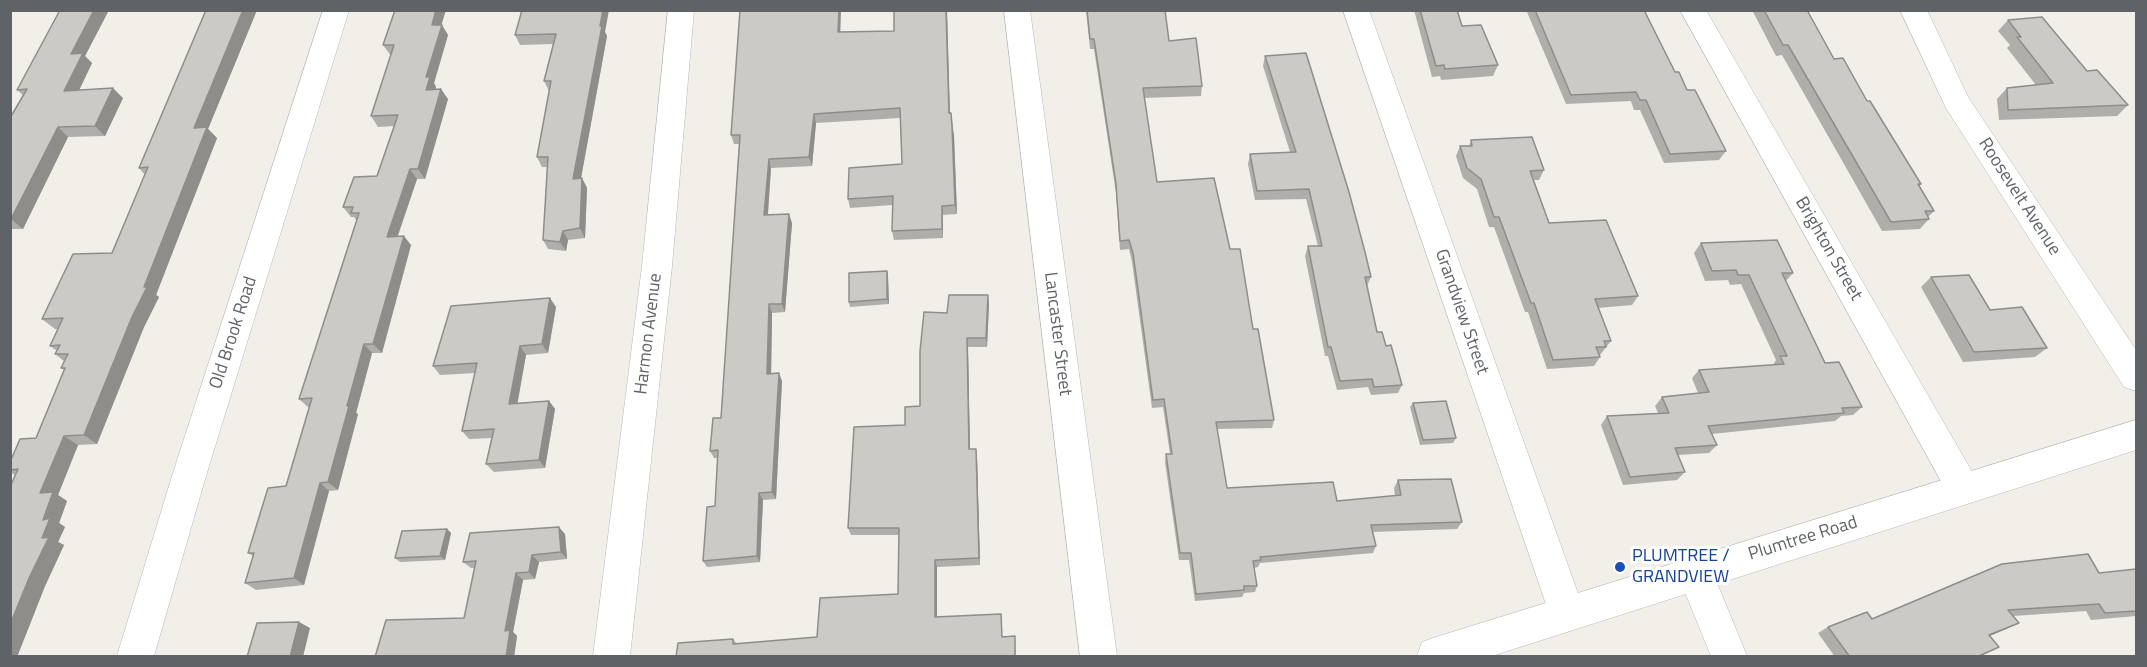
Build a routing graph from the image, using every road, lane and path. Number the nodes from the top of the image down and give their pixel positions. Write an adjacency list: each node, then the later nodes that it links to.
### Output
1 (336, 10): 12 (street, Old Brook Road)
2 (681, 10): 13 (street, Harmon Avenue)
3 (1017, 10): 14 (street, Lancaster Street)
4 (1356, 10): 11 (street, Grandview Street)
5 (1693, 10): 9 (street, Brighton Street)
6 (1913, 10): 7 (street, Roosevelt Avenue)
7 (2136, 377)
8 (2136, 435): 9 (street, Plumtree Road)
9 (1963, 488): 10 (street, Plumtree Road)
10 (1695, 573): 11 (street, Plumtree Road); 16 (street)
11 (1567, 613): 15 (street, Plumtree Road)
12 (135, 657)
13 (611, 657)
14 (1099, 657)
15 (1436, 657)
16 (1729, 657)

